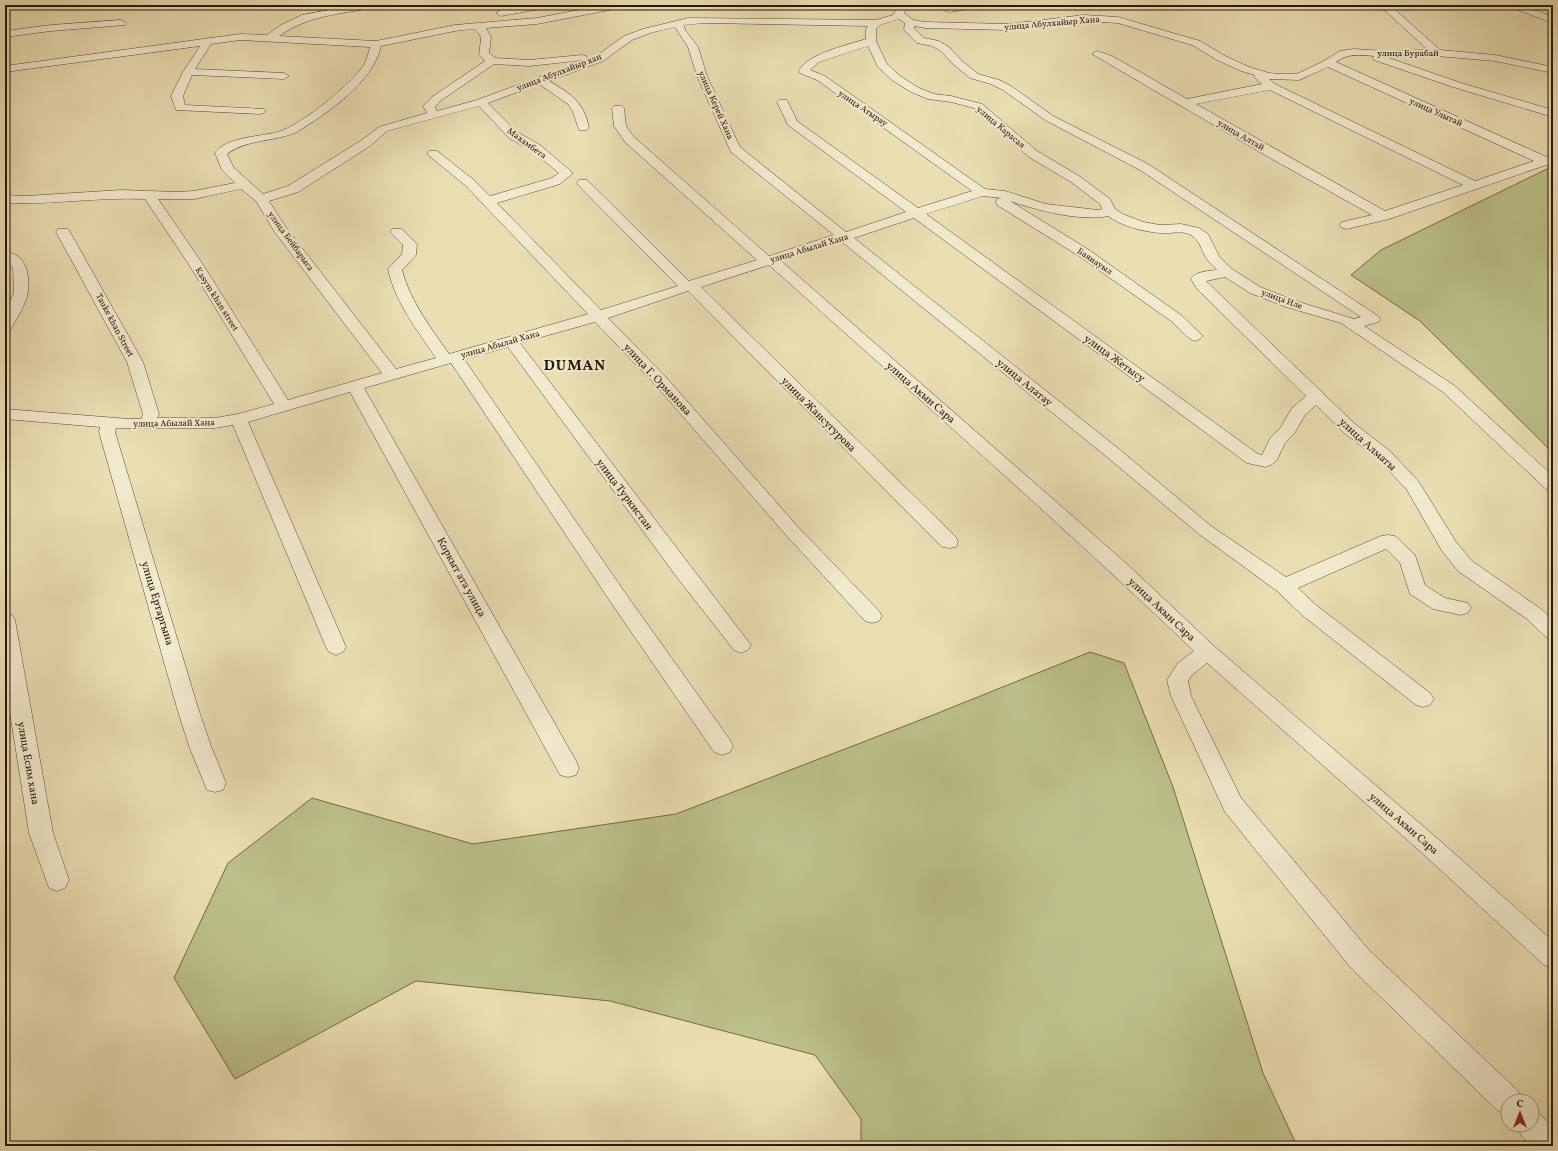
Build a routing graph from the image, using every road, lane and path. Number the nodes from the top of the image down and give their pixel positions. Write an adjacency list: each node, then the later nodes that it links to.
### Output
1 (372, 5): 16 (street)
2 (545, 5): 14 (street)
3 (620, 5): 13 (street)
4 (944, 5): 5 (street)
5 (977, 5)
6 (1384, 5): 22 (street)
7 (1513, 5): 9 (street)
8 (904, 14): 12 (street, улица Абулхайыр хан); 33 (street, улица Абулхайыр Хана); 63 (street)
9 (1553, 20)
10 (121, 23): 15 (street)
11 (679, 23): 12 (street, улица Абулхайыр хан); 24 (street, улица Абулхайыр хан); 57 (street, улица Керей Хана)
12 (876, 23): 17 (street)
13 (475, 26): 14 (street); 25 (street)
14 (463, 27): 19 (street)
15 (5, 34)
16 (270, 38): 18 (street); 19 (street)
17 (871, 41): 46 (street, улица Атырау); 51 (street, улица Карасая)
18 (207, 42): 28 (street); 30 (street)
19 (376, 44): 44 (street, улица Бейбарыса)
20 (1363, 52): 21 (street, улица Бурабай); 26 (street, улица Бурабай); 40 (street)
21 (1390, 53): 22 (street, улица Бурабай); 27 (street)
22 (1437, 53): 29 (street, улица Бурабай)
23 (1097, 54): 36 (street, улица Алтай)
24 (599, 59): 25 (street); 32 (street, улица Абулхайыр хан)
25 (492, 61): 39 (street)
26 (1328, 63): 33 (street, улица Бурабай); 45 (street, улица Улытай)
27 (1442, 68)
28 (5, 69)
29 (1553, 70)
30 (188, 72): 31 (street); 38 (street)
31 (284, 76)
32 (540, 80): 34 (street, улица Абулхайыр хан); 41 (street)
33 (1269, 81): 36 (street, улица Бурабай); 45 (street, улица Абулхайыр Хана)
34 (481, 102): 39 (street, улица Абулхайыр хан); 50 (street, Махамбета)
35 (783, 102): 52 (street, улица Жетысу)
36 (1185, 103): 53 (street, улица Алтай)
37 (618, 108): 59 (street, улица Акын Сара)
38 (260, 111)
39 (433, 114): 49 (street, улица Абулхайыр хан)
40 (1553, 114)
41 (583, 128)
42 (433, 154): 50 (street, улица Г. Орманова)
43 (583, 183): 61 (street, улица Жансугурова)
44 (244, 186): 47 (street); 49 (street, улица Бейбарыса)
45 (1473, 186): 53 (street)
46 (986, 192): 51 (street); 52 (street, улица Абылай Хана); 65 (street, Баянауыл)
47 (148, 194): 48 (street); 71 (street, Kasym khan street)
48 (5, 199)
49 (261, 199): 68 (street, улица Бейбарыса)
50 (488, 201): 62 (street, улица Г. Орманова)
51 (1110, 211): 60 (street, улица Иле)
52 (917, 214): 57 (street, улица Абылай Хана); 70 (street, улица Жетысу)
53 (1384, 216): 54 (street)
54 (1347, 225)
55 (63, 232): 75 (street, Tauke khan Street)
56 (397, 232): 67 (street)
57 (844, 237): 59 (street, улица Абылай Хана); 78 (street, улица Алатау)
58 (11, 257): 64 (street)
59 (769, 260): 61 (street, улица Абылай Хана); 85 (street, улица Акын Сара)
60 (1227, 272): 63 (street, улица Иле); 70 (street, улица Алматы)
61 (688, 286): 62 (street, улица Абылай Хана); 77 (street, улица Жансугурова)
62 (598, 316): 66 (street, улица Абылай Хана); 80 (street, улица Г. Орманова)
63 (1352, 324): 76 (street, улица Иле)
64 (5, 327)
65 (1195, 336)
66 (511, 341): 67 (street, улица Абылай Хана); 83 (street, улица Туркистан)
67 (450, 359): 68 (street, улица Абылай Хана); 87 (street)
68 (392, 375): 69 (street, улица Абылай Хана)
69 (354, 386): 71 (street, улица Абылай Хана); 88 (street, Коркыт ата улица)
70 (1316, 396): 82 (street, улица Алматы)
71 (284, 406): 73 (street, улица Абылай Хана)
72 (5, 414): 74 (street, улица Абылай Хана)
73 (239, 419): 75 (street, улица Абылай Хана); 84 (street)
74 (109, 422): 75 (street, улица Абылай Хана); 89 (street, улица Ертаргына)
75 (147, 424)
76 (1553, 486)
77 (949, 542)
78 (1284, 586): 79 (street); 86 (street, улица Алатау)
79 (1460, 608)
80 (872, 616)
81 (5, 620): 90 (street, улица Есим хана)
82 (1553, 632)
83 (741, 645)
84 (336, 647)
85 (1208, 652): 91 (street, улица Акын Сара); 92 (street)
86 (1423, 699)
87 (722, 746)
88 (568, 768)
89 (215, 783)
90 (58, 880)
91 (1553, 957)
92 (1500, 1093)
93 (1538, 1133): 94 (street)
94 (1550, 1146)

